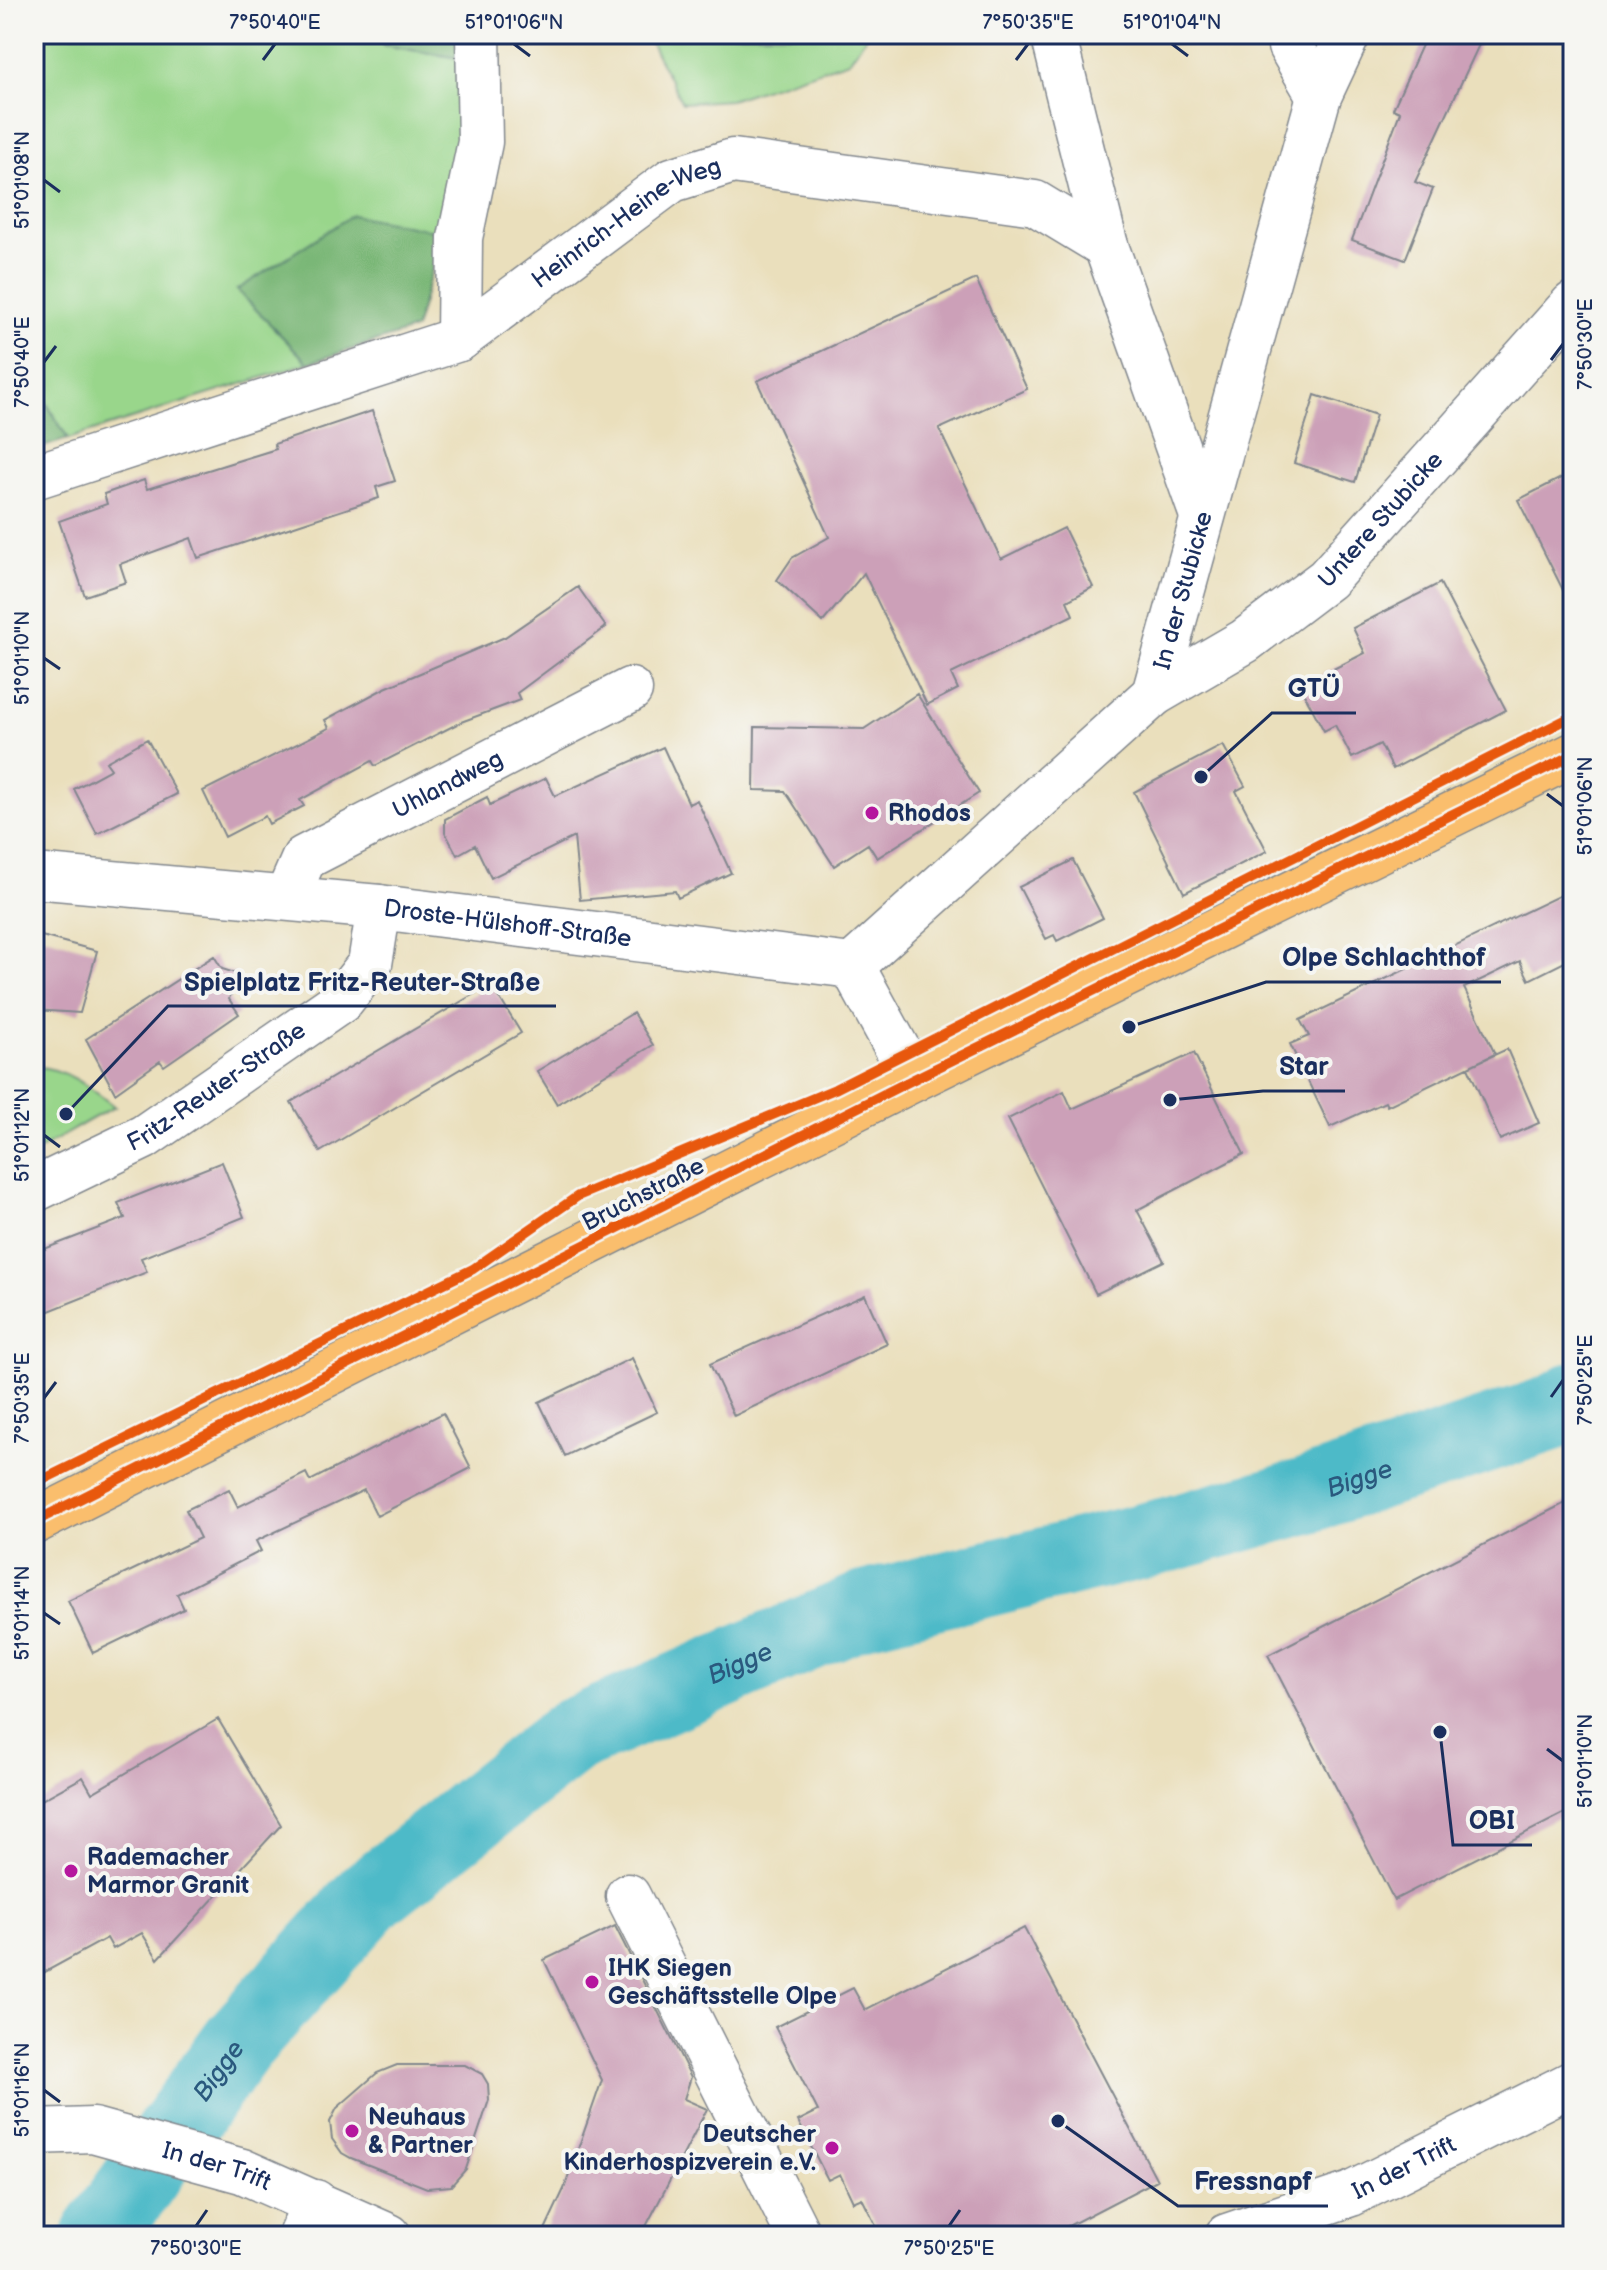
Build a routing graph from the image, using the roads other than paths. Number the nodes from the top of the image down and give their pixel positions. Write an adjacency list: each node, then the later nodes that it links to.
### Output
1 (478, 34): 8 (street)
2 (1053, 34): 6 (street)
3 (1292, 34): 5 (street)
4 (1348, 34): 5 (street, In der Stubicke)
5 (1319, 96): 10 (street, In der Stubicke)
6 (1106, 246): 8 (street, Heinrich-Heine-Weg); 10 (street)
7 (1573, 304): 12 (street, Untere Stubicke)
8 (459, 339): 9 (street, Heinrich-Heine-Weg)
9 (34, 477)
10 (1201, 513): 12 (street, In der Stubicke)
11 (630, 690): 15 (street, Uhlandweg)
12 (1154, 694): 17 (street, In der Stubicke)
13 (1573, 755): 18 (main road, Bruchstraße)
14 (34, 876): 15 (street, Droste-Hülshoff-Straße)
15 (287, 897): 16 (street, Droste-Hülshoff-Straße)
16 (379, 907): 17 (street, Droste-Hülshoff-Straße); 19 (street, Fritz-Reuter-Straße)
17 (852, 966): 18 (street)
18 (914, 1079): 20 (main road, Bruchstraße)
19 (34, 1190)
20 (34, 1522)
21 (628, 1896): 26 (street)
22 (1573, 2083): 27 (street, In der Trift)
23 (34, 2132): 24 (street, In der Trift)
24 (308, 2219): 25 (street, In der Trift)
25 (389, 2236)
26 (799, 2236)
27 (1227, 2236)

